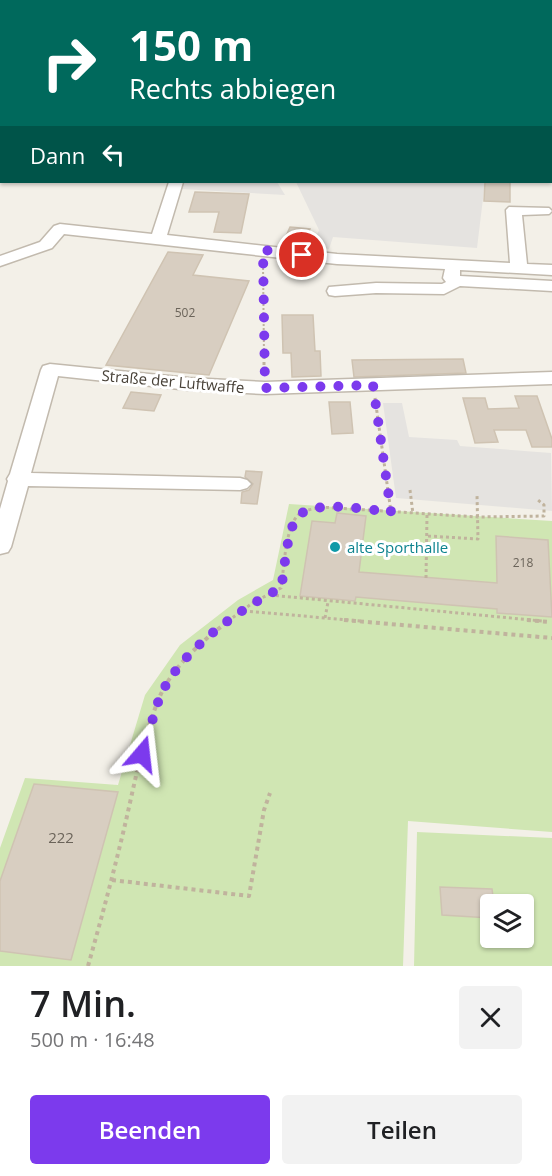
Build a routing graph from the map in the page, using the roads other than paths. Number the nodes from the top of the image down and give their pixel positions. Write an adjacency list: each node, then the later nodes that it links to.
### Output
1 (176, 183): 3 (street)
2 (544, 212): 5 (street)
3 (158, 239): 4 (street); 7 (street)
4 (0, 261)
5 (519, 268): 6 (street); 7 (street)
6 (552, 270)
7 (454, 272): 8 (street); 9 (street)
8 (552, 286)
9 (335, 291)
10 (552, 378): 11 (street, Straße der Luftwaffe)
11 (17, 479): 12 (street); 13 (street, Straße der Luftwaffe)
12 (240, 484)
13 (0, 547)

